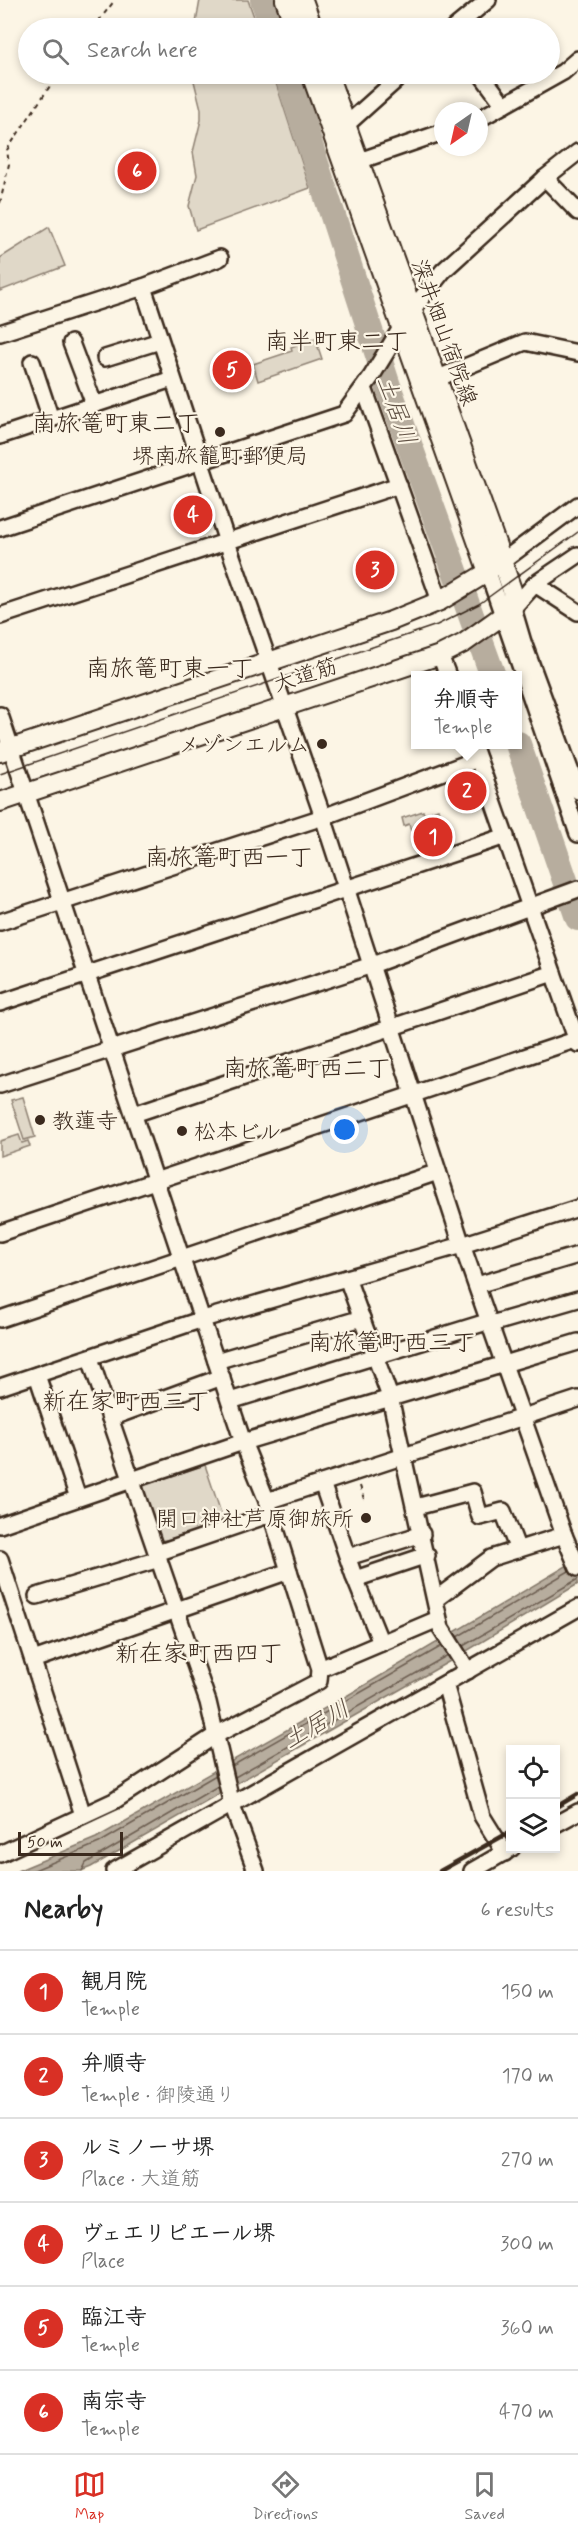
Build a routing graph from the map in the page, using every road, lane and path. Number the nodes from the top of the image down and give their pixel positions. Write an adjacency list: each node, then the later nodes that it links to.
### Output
1 (115, 0): 5 (path)
2 (285, 0): 6 (main road)
3 (303, 0): 7 (main road)
4 (488, 0): 8 (street)
5 (101, 18)
6 (291, 18)
7 (309, 18)
8 (466, 18)
9 (578, 59): 10 (street)
10 (560, 74)
11 (51, 84): 24 (path)
12 (316, 84): 19 (main road, 深井畑山宿院線)
13 (330, 84): 19 (main road, 深井畑山宿院線)
14 (391, 84): 19 (street)
15 (488, 84): 17 (street)
16 (542, 84): 17 (street)
17 (504, 105): 18 (street)
18 (488, 114)
19 (338, 127): 22 (main road, 深井畑山宿院線); 29 (main road, 深井畑山宿院線)
20 (434, 135): 22 (street)
21 (578, 152): 23 (street)
22 (358, 161): 28 (main road, 深井畑山宿院線)
23 (545, 178): 25 (street); 28 (street)
24 (0, 203)
25 (578, 212)
26 (220, 258): 27 (street)
27 (142, 288): 30 (street); 31 (street)
28 (412, 310): 29 (street); 37 (main road, 深井畑山宿院線)
29 (400, 330): 38 (street); 48 (main road, 深井畑山宿院線)
30 (0, 333)
31 (160, 341): 34 (street); 36 (street)
32 (71, 344): 39 (street)
33 (578, 353): 37 (street)
34 (105, 358)
35 (32, 362): 40 (street)
36 (172, 378): 39 (street); 42 (street)
37 (436, 379): 48 (main road, 深井畑山宿院線)
38 (368, 382): 42 (street); 43 (street)
39 (94, 404): 40 (street)
40 (51, 419): 41 (street)
41 (0, 436)
42 (200, 461): 45 (street); 46 (street)
43 (399, 485): 46 (street); 50 (street)
44 (578, 505): 48 (street)
45 (0, 528)
46 (227, 542): 52 (street); 55 (street)
47 (578, 555): 49 (street)
48 (495, 567): 50 (main road, 大道筋); 53 (main road, 深井畑山宿院線)
49 (535, 584): 51 (street); 53 (street)
50 (443, 599): 55 (main road, 大道筋)
51 (578, 612)
52 (0, 616)
53 (501, 618): 54 (main road, 大道筋); 57 (street); 63 (street)
54 (441, 655): 56 (street); 59 (main road, 大道筋)
55 (267, 660): 59 (street); 61 (main road, 大道筋)
56 (447, 671)
57 (520, 671)
58 (522, 677): 67 (street)
59 (283, 706): 64 (main road, 大道筋); 66 (street)
60 (0, 715): 61 (street)
61 (6, 750): 64 (street)
62 (476, 752): 66 (street); 68 (street)
63 (578, 791)
64 (26, 793): 65 (main road, 大道筋); 71 (street)
65 (0, 802)
66 (323, 817): 69 (street); 71 (street)
67 (578, 834)
68 (506, 836): 69 (street); 72 (street)
69 (346, 888): 74 (street); 75 (street)
70 (577, 890): 72 (street)
71 (63, 901): 73 (street); 75 (street)
72 (530, 907): 74 (street); 76 (street)
73 (0, 922)
74 (372, 965): 78 (street); 80 (street)
75 (88, 974): 77 (street); 80 (street)
76 (553, 974): 78 (street); 79 (street)
77 (0, 1003)
78 (392, 1029): 82 (street); 83 (street)
79 (577, 1041): 82 (street)
80 (111, 1048): 81 (street); 83 (street)
81 (0, 1085)
82 (413, 1095): 84 (street); 85 (street)
83 (134, 1114): 85 (street)
84 (438, 1172): 88 (street); 90 (street)
85 (155, 1180): 87 (street); 90 (street)
86 (578, 1208): 88 (street)
87 (0, 1233)
88 (462, 1245): 91 (street); 92 (street)
89 (578, 1255): 92 (street)
90 (182, 1256): 95 (street); 96 (street)
91 (347, 1278): 94 (street); 96 (street)
92 (477, 1286): 97 (street)
93 (578, 1299): 97 (street)
94 (362, 1318): 99 (street); 101 (street)
95 (0, 1319)
96 (203, 1319): 100 (street); 101 (street)
97 (490, 1323): 99 (street); 102 (street)
98 (578, 1342): 102 (street)
99 (375, 1355): 106 (street); 108 (street)
100 (90, 1358): 103 (street); 109 (street)
101 (216, 1361): 104 (street)
102 (504, 1363): 106 (street); 110 (street)
103 (37, 1375): 105 (street); 115 (street)
104 (222, 1377): 108 (street); 109 (street)
105 (0, 1387)
106 (390, 1397): 111 (street); 112 (street)
107 (578, 1399): 110 (street)
108 (230, 1401): 111 (street)
109 (110, 1418): 113 (street)
110 (524, 1418): 112 (street); 121 (street)
111 (243, 1442): 113 (street); 116 (street)
112 (405, 1456): 114 (street); 117 (street)
113 (130, 1479): 115 (street); 123 (street)
114 (322, 1483): 116 (street); 124 (street)
115 (78, 1498): 118 (street)
116 (269, 1507): 123 (street); 126 (street)
117 (416, 1507): 119 (street); 120 (street)
118 (0, 1526)
119 (422, 1534): 122 (street); 124 (street)
120 (518, 1550): 121 (street); 129 (street)
121 (572, 1550)
122 (426, 1555): 127 (street); 129 (street)
123 (158, 1556): 128 (street); 131 (street)
124 (348, 1557): 127 (street)
125 (0, 1559): 134 (street)
126 (289, 1571): 131 (street); 136 (street)
127 (355, 1579): 133 (street)
128 (37, 1596)
129 (436, 1599): 132 (street)
130 (578, 1608): 135 (street)
131 (177, 1611): 134 (street); 138 (street)
132 (439, 1623): 133 (street); 135 (street)
133 (381, 1643): 136 (street)
134 (33, 1660): 141 (street)
135 (465, 1667): 137 (street)
136 (320, 1669): 138 (street)
137 (445, 1684): 139 (street); 143 (street)
138 (216, 1735): 139 (street); 141 (street)
139 (232, 1805): 146 (street); 147 (street)
140 (578, 1812): 142 (street)
141 (83, 1815): 145 (street)
142 (560, 1821)
143 (506, 1847)
144 (506, 1853): 148 (street)
145 (0, 1854)
146 (114, 1871)
147 (256, 1871)
148 (472, 1871)

